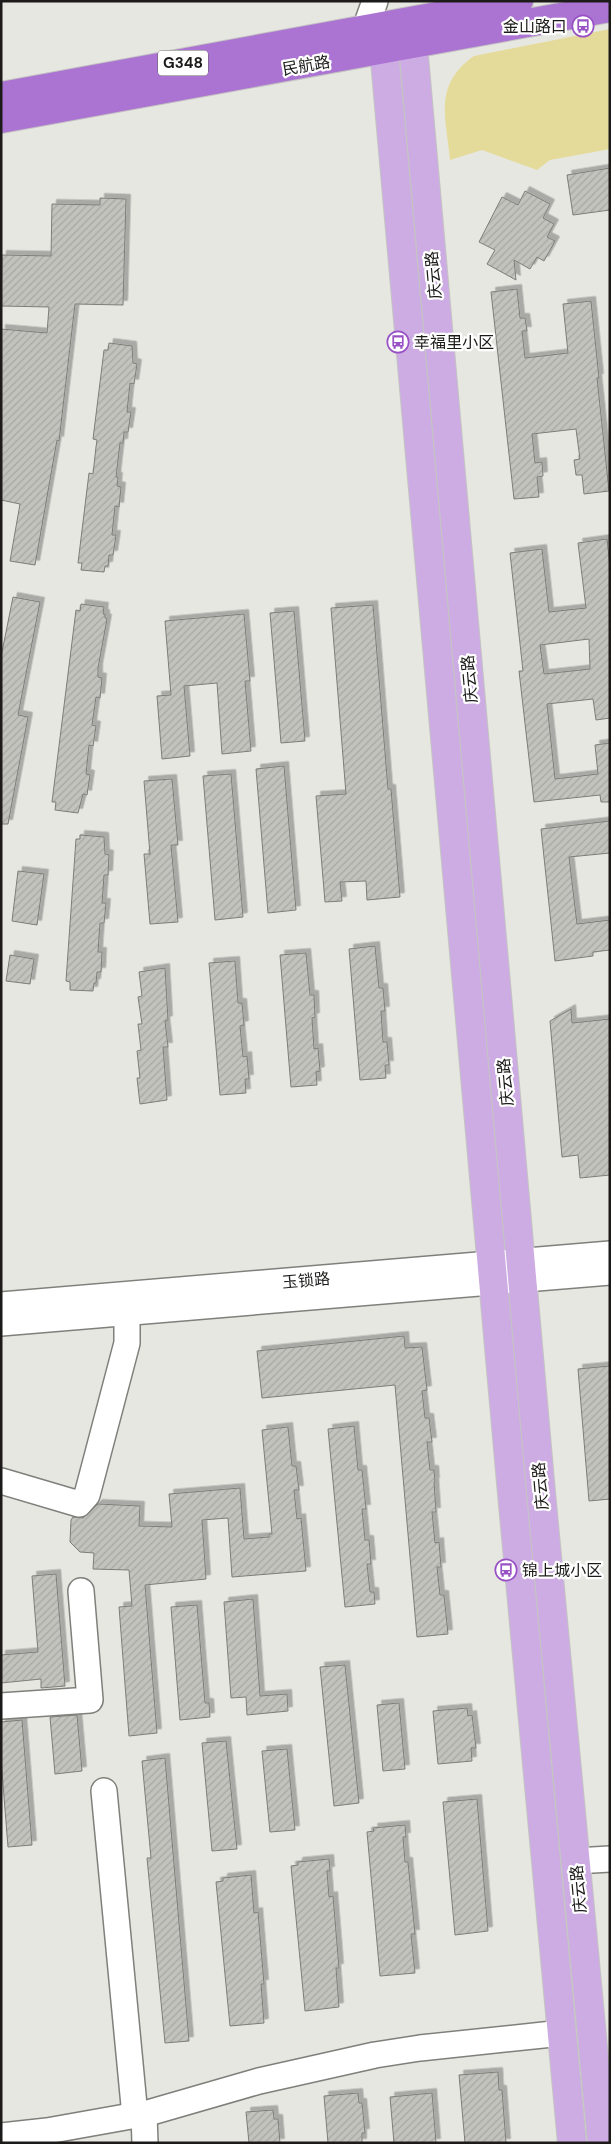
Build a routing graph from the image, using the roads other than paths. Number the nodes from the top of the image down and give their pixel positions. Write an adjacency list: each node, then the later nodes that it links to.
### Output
1 (375, 1): 5 (street)
2 (519, 1): 4 (highway, 民航路 / G348)
3 (610, 8): 4 (highway, 民航路 / G348)
4 (412, 33): 5 (highway, 民航路 / G348); 9 (main road, 庆云路)
5 (377, 36): 6 (highway, 民航路 / G348); 7 (highway, 民航路 / G348); 11 (main road, 庆云路)
6 (1, 96)
7 (1, 119)
8 (610, 1254): 9 (street, 玉锁路)
9 (521, 1270): 10 (street, 玉锁路); 11 (street, 玉锁路); 20 (main road, 庆云路)
10 (610, 1272)
11 (492, 1273): 12 (street, 玉锁路); 13 (street, 玉锁路); 21 (main road, 庆云路)
12 (1, 1305)
13 (127, 1313): 14 (street, 玉锁路); 15 (street)
14 (1, 1323)
15 (1, 1481)
16 (81, 1591): 17 (street)
17 (1, 1706)
18 (104, 1791): 22 (street)
19 (610, 1858): 20 (street)
20 (575, 1861): 26 (main road, 庆云路)
21 (562, 2033): 22 (street); 25 (main road, 庆云路)
22 (139, 2115): 23 (street); 24 (street)
23 (1, 2136)
24 (146, 2143)
25 (572, 2143)
26 (602, 2143)

